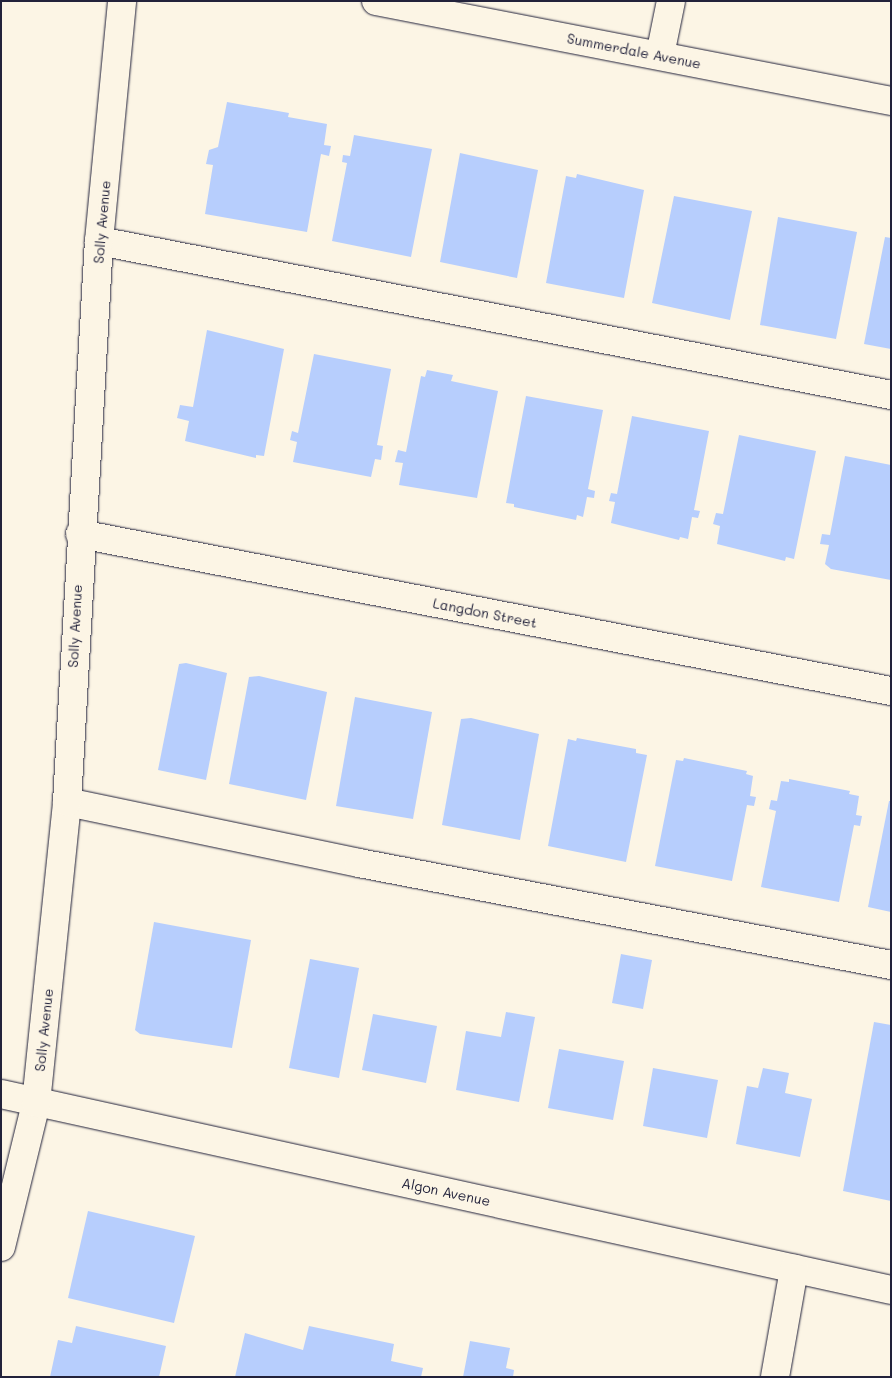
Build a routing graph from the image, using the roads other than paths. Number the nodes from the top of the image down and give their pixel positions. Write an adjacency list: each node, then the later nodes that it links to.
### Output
1 (122, 1): 6 (street, Solly Avenue)
2 (376, 1): 4 (street, Summerdale Avenue)
3 (671, 1): 4 (street)
4 (660, 55): 5 (street, Summerdale Avenue)
5 (891, 101)
6 (100, 241): 7 (street); 8 (street, Solly Avenue)
7 (891, 395)
8 (80, 534): 9 (street, Langdon Street); 10 (street, Solly Avenue)
9 (891, 692)
10 (67, 802): 11 (street); 13 (street, Solly Avenue)
11 (891, 965)
12 (1, 1094): 13 (street, Algon Avenue)
13 (36, 1103): 14 (street, Solly Avenue); 15 (street, Algon Avenue)
14 (1, 1247)
15 (794, 1269): 16 (street, Algon Avenue); 17 (street)
16 (891, 1290)
17 (775, 1377)

